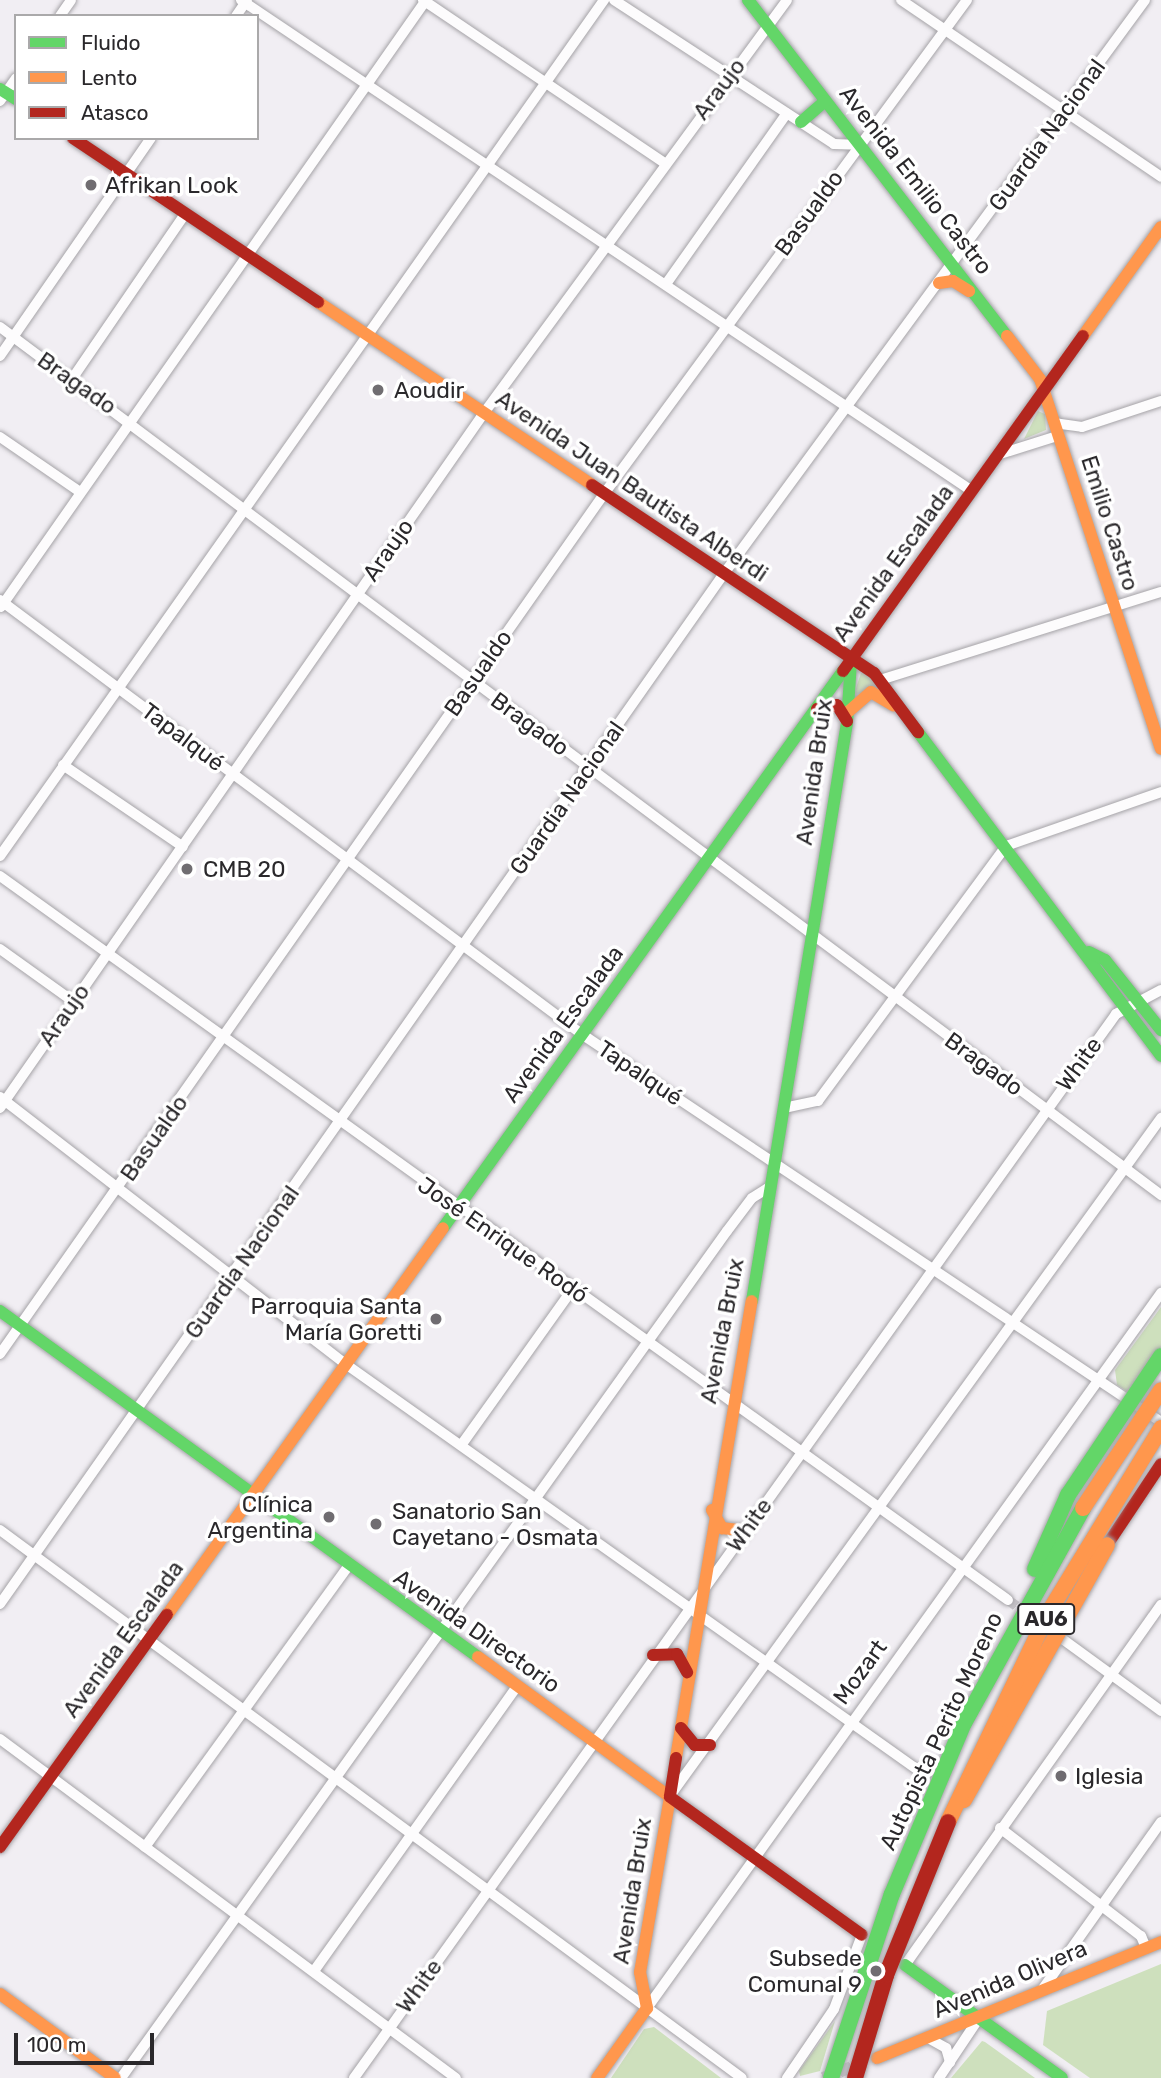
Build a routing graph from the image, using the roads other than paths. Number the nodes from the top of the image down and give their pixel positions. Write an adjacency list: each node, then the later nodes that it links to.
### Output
1 (604, 0): 13 (street)
2 (614, 0): 12 (street)
3 (748, 0): 10 (main road, Avenida Emilio Castro)
4 (788, 0): 10 (street, Araujo)
5 (901, 0): 11 (street)
6 (967, 0): 11 (street, Basualdo)
7 (1145, 0): 16 (street, Guardia Nacional)
8 (244, 1): 14 (street)
9 (425, 1): 13 (street); 14 (street)
10 (768, 26): 12 (street, Araujo); 15 (main road, Avenida Emilio Castro)
11 (944, 30): 16 (street); 20 (street, Basualdo)
12 (729, 74): 17 (street); 21 (street, Araujo)
13 (545, 81): 21 (street); 22 (street)
14 (365, 83): 22 (street); 28 (street)
15 (825, 101): 17 (main road); 20 (main road, Avenida Emilio Castro)
16 (1065, 112): 24 (street); 29 (street, Guardia Nacional)
17 (794, 117): 20 (street); 31 (street)
18 (76, 140): 23 (main road, Avenida Juan Bautista Alberdi)
19 (150, 140): 23 (street)
20 (859, 145): 29 (main road, Avenida Emilio Castro); 33 (street, Basualdo)
21 (665, 163): 27 (street, Araujo)
22 (484, 164): 27 (street); 35 (street)
23 (127, 173): 25 (main road, Avenida Juan Bautista Alberdi); 36 (street)
24 (1161, 177)
25 (186, 214): 28 (main road, Avenida Juan Bautista Alberdi); 38 (street)
26 (1161, 227): 39 (main road, Avenida Escalada)
27 (605, 244): 31 (street); 42 (street, Araujo)
28 (246, 253): 35 (main road, Avenida Juan Bautista Alberdi); 43 (street)
29 (954, 264): 30 (street, Guardia Nacional); 32 (main road, Avenida Emilio Castro)
30 (939, 283): 32 (main road); 41 (street, Guardia Nacional)
31 (666, 284): 33 (street)
32 (981, 300): 39 (main road, Avenida Emilio Castro)
33 (727, 326): 41 (street); 49 (street, Basualdo)
34 (0, 327): 36 (street, Bragado)
35 (364, 334): 42 (main road, Avenida Juan Bautista Alberdi); 50 (street)
36 (13, 337): 37 (street); 38 (street, Bragado)
37 (0, 356)
38 (72, 379): 43 (street, Bragado)
39 (1045, 391): 44 (main road, Emilio Castro); 46 (main road, Avenida Escalada)
40 (1161, 401): 44 (street)
41 (848, 407): 47 (street); 51 (street, Guardia Nacional)
42 (484, 414): 49 (main road, Avenida Juan Bautista Alberdi); 53 (street, Araujo)
43 (129, 420): 48 (street); 50 (street, Bragado)
44 (1056, 430): 46 (street); 55 (main road, Emilio Castro)
45 (0, 437): 48 (street)
46 (1000, 454): 47 (main road, Avenida Escalada)
47 (972, 491): 56 (main road, Avenida Escalada)
48 (80, 492): 54 (street)
49 (604, 495): 51 (main road, Avenida Juan Bautista Alberdi); 58 (street, Basualdo)
50 (242, 509): 53 (street, Bragado); 59 (street)
51 (723, 575): 56 (main road, Avenida Juan Bautista Alberdi); 65 (street, Guardia Nacional)
52 (1161, 592): 55 (street)
53 (356, 594): 58 (street, Bragado); 66 (street, Araujo)
54 (1, 604): 59 (street, Tapalqué)
55 (1114, 606): 57 (street); 63 (main road, Emilio Castro)
56 (851, 661): 57 (main road, Avenida Juan Bautista Alberdi); 60 (main road, Avenida Escalada); 62 (main road, Avenida Bruix)
57 (880, 680): 61 (main road, Avenida Juan Bautista Alberdi)
58 (472, 682): 65 (street, Bragado); 72 (street, Basualdo)
59 (117, 688): 64 (street); 66 (street, Tapalqué)
60 (817, 709): 62 (main road); 71 (main road, Avenida Escalada)
61 (902, 712): 62 (main road); 68 (main road, Avenida Juan Bautista Alberdi)
62 (848, 717): 74 (main road, Avenida Bruix)
63 (1161, 749)
64 (63, 765): 69 (street); 70 (street)
65 (589, 767): 71 (street, Bragado); 75 (street, Guardia Nacional)
66 (233, 775): 69 (street, Araujo); 72 (street, Tapalqué)
67 (1161, 792): 68 (street)
68 (1006, 845): 79 (street); 81 (main road, Avenida Juan Bautista Alberdi)
69 (183, 847): 77 (street, Araujo)
70 (0, 856)
71 (709, 858): 74 (street, Bragado); 83 (main road, Avenida Escalada)
72 (347, 861): 75 (street, Tapalqué); 84 (street, Basualdo)
73 (0, 876): 77 (street, José Enrique Rodó)
74 (812, 935): 79 (street, Bragado); 87 (main road, Avenida Bruix)
75 (463, 946): 83 (street, Tapalqué); 90 (street, Guardia Nacional)
76 (0, 949): 80 (street)
77 (106, 954): 80 (street, Araujo); 84 (street, José Enrique Rodó)
78 (1161, 990): 81 (street, White)
79 (892, 996): 87 (street); 88 (street, Bragado)
80 (74, 1002): 86 (street, Araujo)
81 (1131, 1004): 82 (main road, Avenida Juan Bautista Alberdi); 85 (main road, Avenida Juan Bautista Alberdi); 88 (street, White)
82 (1161, 1031)
83 (583, 1035): 91 (street, Tapalqué); 96 (main road, Avenida Escalada)
84 (223, 1039): 90 (street, José Enrique Rodó); 94 (street, Basualdo)
85 (1161, 1056)
86 (2, 1102): 94 (street)
87 (784, 1108): 91 (main road, Avenida Bruix)
88 (1045, 1109): 92 (street, Bragado); 97 (street, White)
89 (1161, 1118): 92 (street)
90 (340, 1123): 96 (street, José Enrique Rodó); 98 (street, Guardia Nacional)
91 (775, 1163): 93 (main road, Avenida Bruix); 97 (street, Tapalqué)
92 (1124, 1168): 95 (street, Bragado); 102 (street)
93 (771, 1186): 104 (street); 110 (main road, Avenida Bruix)
94 (119, 1188): 98 (street); 103 (street, Basualdo)
95 (1161, 1195)
96 (459, 1209): 99 (street, José Enrique Rodó); 107 (main road, Avenida Escalada)
97 (932, 1269): 102 (street, Tapalqué); 115 (street, White)
98 (233, 1274): 107 (street); 111 (street, Guardia Nacional)
99 (572, 1290): 104 (street, José Enrique Rodó); 114 (street)
100 (1161, 1293): 108 (street, Mozart)
101 (0, 1311): 103 (main road, Avenida Directorio)
102 (1011, 1323): 108 (street, Tapalqué); 119 (street)
103 (20, 1326): 105 (street, Basualdo); 111 (main road, Avenida Directorio)
104 (647, 1342): 110 (street, José Enrique Rodó); 118 (street)
105 (0, 1354)
106 (1161, 1356): 132 (main road, bridge)
107 (348, 1364): 114 (street); 117 (main road, Avenida Escalada)
108 (1099, 1379): 112 (street, Tapalqué); 125 (street, Mozart)
109 (1161, 1390): 132 (main road, Autopista Perito Moreno / AU6, bridge)
110 (731, 1406): 115 (street, José Enrique Rodó); 120 (main road, Avenida Bruix)
111 (136, 1412): 117 (main road, Avenida Directorio); 123 (street, Guardia Nacional)
112 (1161, 1422)
113 (1161, 1428): 151 (main road, Autopista Perito Moreno / AU6, bridge)
114 (462, 1444): 118 (street)
115 (801, 1453): 119 (street, José Enrique Rodó); 122 (street, White)
116 (1161, 1464): 151 (main road, bridge)
117 (254, 1498): 124 (main road, Avenida Directorio); 134 (main road, Avenida Escalada)
118 (534, 1499): 130 (street); 131 (street)
119 (880, 1509): 125 (street, José Enrique Rodó); 136 (street)
120 (712, 1510): 122 (main road); 126 (main road, Avenida Bruix)
121 (0, 1530): 123 (street)
122 (746, 1531): 126 (street, White)
123 (35, 1555): 128 (street, Guardia Nacional); 134 (street)
124 (348, 1567): 131 (main road, Avenida Directorio); 140 (street)
125 (963, 1568): 127 (street, José Enrique Rodó); 142 (street, Mozart)
126 (699, 1592): 130 (main road, Avenida Bruix)
127 (1008, 1600)
128 (0, 1604)
129 (1161, 1605): 137 (street)
130 (692, 1611): 135 (street, White); 136 (street); 138 (main road, Avenida Bruix)
131 (439, 1632): 139 (main road, Avenida Directorio); 149 (street)
132 (1008, 1635): 180 (main road, Autopista Perito Moreno / AU6, bridge)
133 (1061, 1638): 137 (street)
134 (149, 1641): 140 (street); 148 (main road, Avenida Escalada)
135 (653, 1655): 138 (main road); 145 (street, White)
136 (767, 1667): 142 (street); 146 (street)
137 (1110, 1674): 141 (street); 153 (street)
138 (687, 1677): 143 (main road, Avenida Bruix)
139 (516, 1688): 145 (main road, Avenida Directorio); 154 (street)
140 (244, 1710): 149 (street); 156 (street)
141 (1161, 1711)
142 (852, 1723): 147 (street); 157 (street, Mozart)
143 (681, 1728): 146 (main road); 150 (main road, Avenida Bruix)
144 (0, 1740): 148 (street)
145 (593, 1741): 150 (main road, Avenida Directorio); 158 (street, White)
146 (710, 1745): 150 (street)
147 (925, 1775)
148 (50, 1777): 155 (main road, Avenida Escalada); 156 (street)
149 (335, 1778): 154 (street); 160 (street)
150 (670, 1797): 157 (main road, Avenida Directorio); 167 (main road, Avenida Bruix)
151 (949, 1820): 181 (main road, Autopista Perito Moreno / AU6, bridge)
152 (1161, 1822): 159 (street)
153 (1000, 1828): 159 (street); 163 (street)
154 (412, 1835): 158 (street); 164 (street)
155 (0, 1847)
156 (145, 1847): 160 (street)
157 (755, 1860): 161 (main road, Avenida Directorio); 167 (street, Mozart)
158 (487, 1891): 167 (street); 169 (street, White)
159 (1100, 1905): 162 (street); 165 (street)
160 (237, 1915): 164 (street); 174 (street)
161 (862, 1935): 179 (street)
162 (1154, 1945): 165 (main road, Avenida Olivera)
163 (905, 1965): 168 (main road)
164 (314, 1971): 169 (street)
165 (1041, 1991): 168 (main road, Avenida Olivera)
166 (0, 1994): 173 (main road)
167 (646, 2008): 177 (main road, Mozart); 178 (street)
168 (979, 2018): 170 (main road, Avenida Olivera); 172 (street); 183 (main road)
169 (389, 2028): 175 (street, White); 176 (street)
170 (928, 2039): 171 (main road, Avenida Olivera); 172 (street)
171 (877, 2058)
172 (950, 2062): 182 (street)
173 (115, 2078)
174 (121, 2078)
175 (354, 2078)
176 (456, 2078)
177 (597, 2078)
178 (742, 2078)
179 (787, 2078)
180 (831, 2078)
181 (855, 2078)
182 (939, 2078)
183 (1062, 2078)

